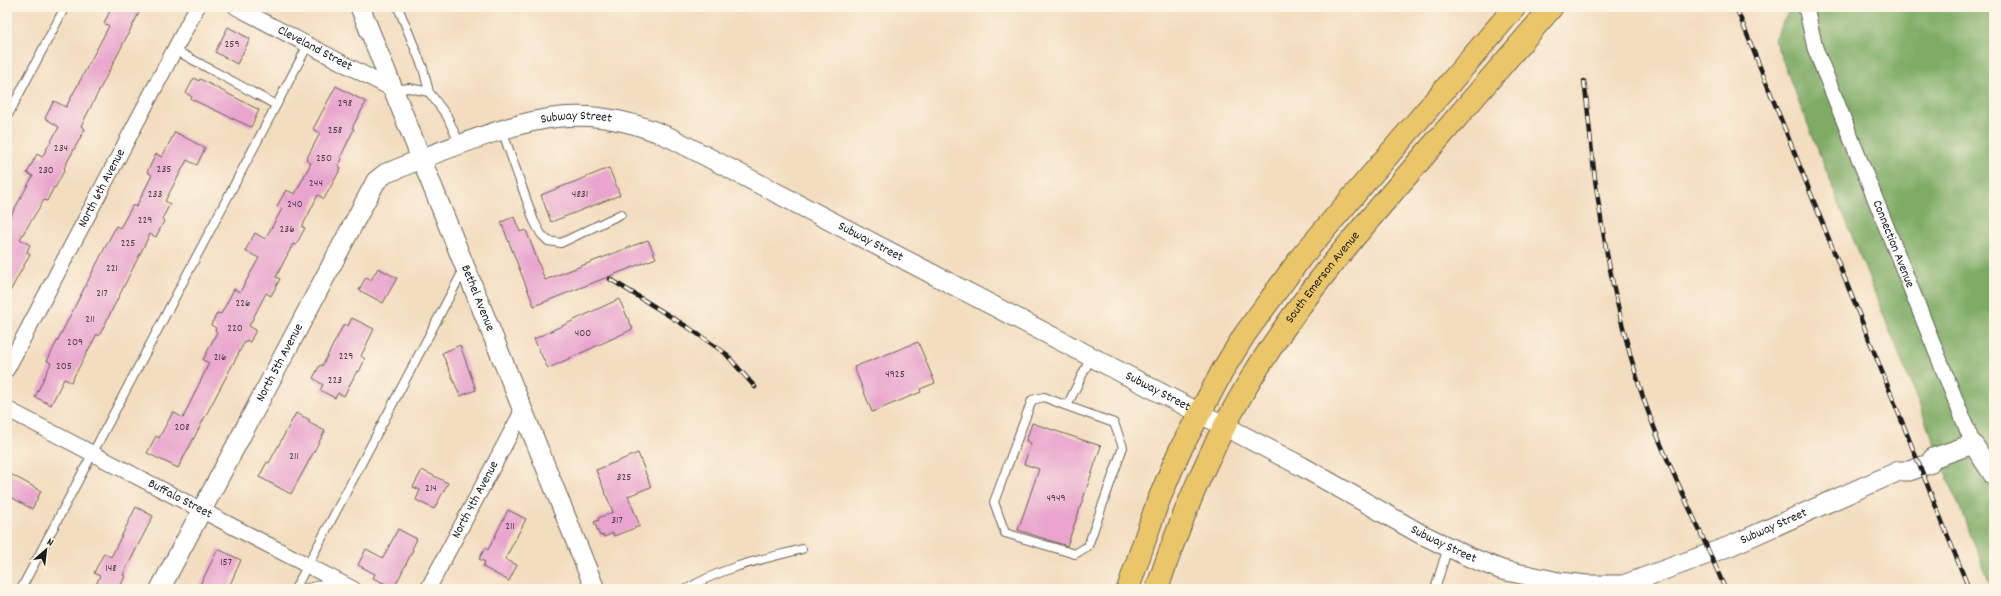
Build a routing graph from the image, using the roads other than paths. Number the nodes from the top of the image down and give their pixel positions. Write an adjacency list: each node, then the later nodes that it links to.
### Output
1 (65, 7): 14 (lane)
2 (197, 7): 10 (street, North 6th Avenue)
3 (236, 7): 9 (street, Cleveland Street)
4 (360, 7): 11 (street, Bethel Avenue)
5 (398, 7): 12 (lane)
6 (1552, 7): 26 (main road, South Emerson Avenue)
7 (1806, 7): 27 (street, Connection Avenue)
8 (1510, 12): 25 (main road)
9 (308, 45): 11 (street, Cleveland Street); 13 (lane)
10 (175, 50): 13 (lane); 21 (street, North 6th Avenue)
11 (394, 90): 12 (lane); 17 (street, Bethel Avenue)
12 (429, 92): 16 (lane)
13 (276, 105): 28 (lane)
14 (7, 117)
15 (502, 130): 16 (street, Subway Street); 18 (lane); 20 (street, Subway Street)
16 (460, 145): 17 (street, Subway Street)
17 (422, 158): 19 (street, Bethel Avenue); 30 (street, North 5th Avenue)
18 (621, 214)
19 (465, 267): 24 (street, Bethel Avenue); 33 (lane)
20 (1091, 357): 22 (lane); 25 (street, Subway Street)
21 (7, 369)
22 (1067, 406): 22 (lane)
23 (7, 409): 28 (street, Buffalo Street)
24 (523, 410): 39 (street, North 4th Avenue); 40 (street, Bethel Avenue)
25 (1200, 414): 26 (street, Subway Street); 42 (main road)
26 (1224, 426): 31 (street, Subway Street); 43 (main road, South Emerson Avenue)
27 (1973, 444): 29 (street, Connection Avenue); 31 (street, Subway Street)
28 (93, 454): 30 (street, Buffalo Street); 35 (lane)
29 (1994, 476)
30 (201, 510): 33 (street, Buffalo Street); 36 (street, North 5th Avenue)
31 (1448, 547): 44 (lane)
32 (802, 550): 41 (lane)
33 (308, 566): 34 (street, Buffalo Street); 37 (lane)
34 (347, 586): 38 (lane)
35 (21, 589)
36 (160, 589)
37 (295, 589)
38 (304, 589)
39 (428, 589)
40 (595, 589)
41 (687, 589)
42 (1128, 589)
43 (1157, 589)
44 (1435, 589)

